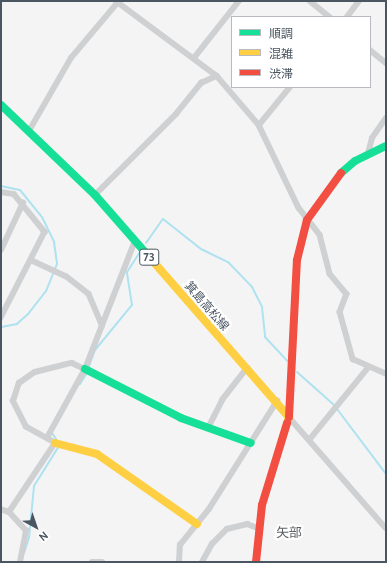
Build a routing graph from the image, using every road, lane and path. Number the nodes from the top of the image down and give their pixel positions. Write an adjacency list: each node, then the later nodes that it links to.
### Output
1 (239, 1): 8 (street)
2 (310, 1): 5 (street)
3 (359, 1): 6 (street)
4 (118, 2): 8 (street); 15 (street)
5 (329, 16)
6 (348, 16)
7 (371, 51): 9 (street)
8 (194, 58): 10 (street)
9 (386, 63)
10 (217, 76): 14 (street); 19 (street)
11 (289, 88): 14 (street)
12 (1, 105): 15 (street, 箕島高松線 / 73)
13 (386, 118): 17 (street)
14 (259, 125): 21 (street)
15 (30, 131): 19 (street, 箕島高松線 / 73)
16 (386, 146): 17 (street)
17 (368, 154): 21 (street)
18 (1, 192): 20 (street)
19 (95, 195): 22 (street, 箕島高松線 / 73)
20 (23, 203): 23 (street); 24 (street)
21 (307, 220): 28 (street); 32 (street)
22 (135, 242): 26 (street); 27 (street, 箕島高松線 / 73)
23 (1, 250)
24 (31, 260): 25 (street); 26 (street)
25 (1, 318)
26 (102, 325): 29 (street)
27 (247, 368): 31 (street, 箕島高松線 / 73); 33 (street)
28 (368, 368): 30 (street); 35 (street)
29 (87, 370): 33 (street); 34 (street); 34 (street)
30 (386, 374)
31 (277, 400): 32 (street, 箕島高松線 / 73); 37 (street)
32 (289, 417): 35 (street); 41 (street)
33 (208, 428): 37 (street)
34 (48, 436): 36 (street)
35 (310, 439): 42 (street)
36 (58, 443): 39 (street); 40 (street)
37 (251, 443): 40 (street)
38 (1, 509): 39 (street)
39 (9, 512): 43 (street)
40 (197, 524): 46 (street)
41 (258, 528): 47 (street); 48 (street)
42 (386, 528)
43 (20, 562)
44 (92, 562): 45 (street)
45 (102, 562)
46 (179, 562)
47 (202, 562)
48 (256, 562)

